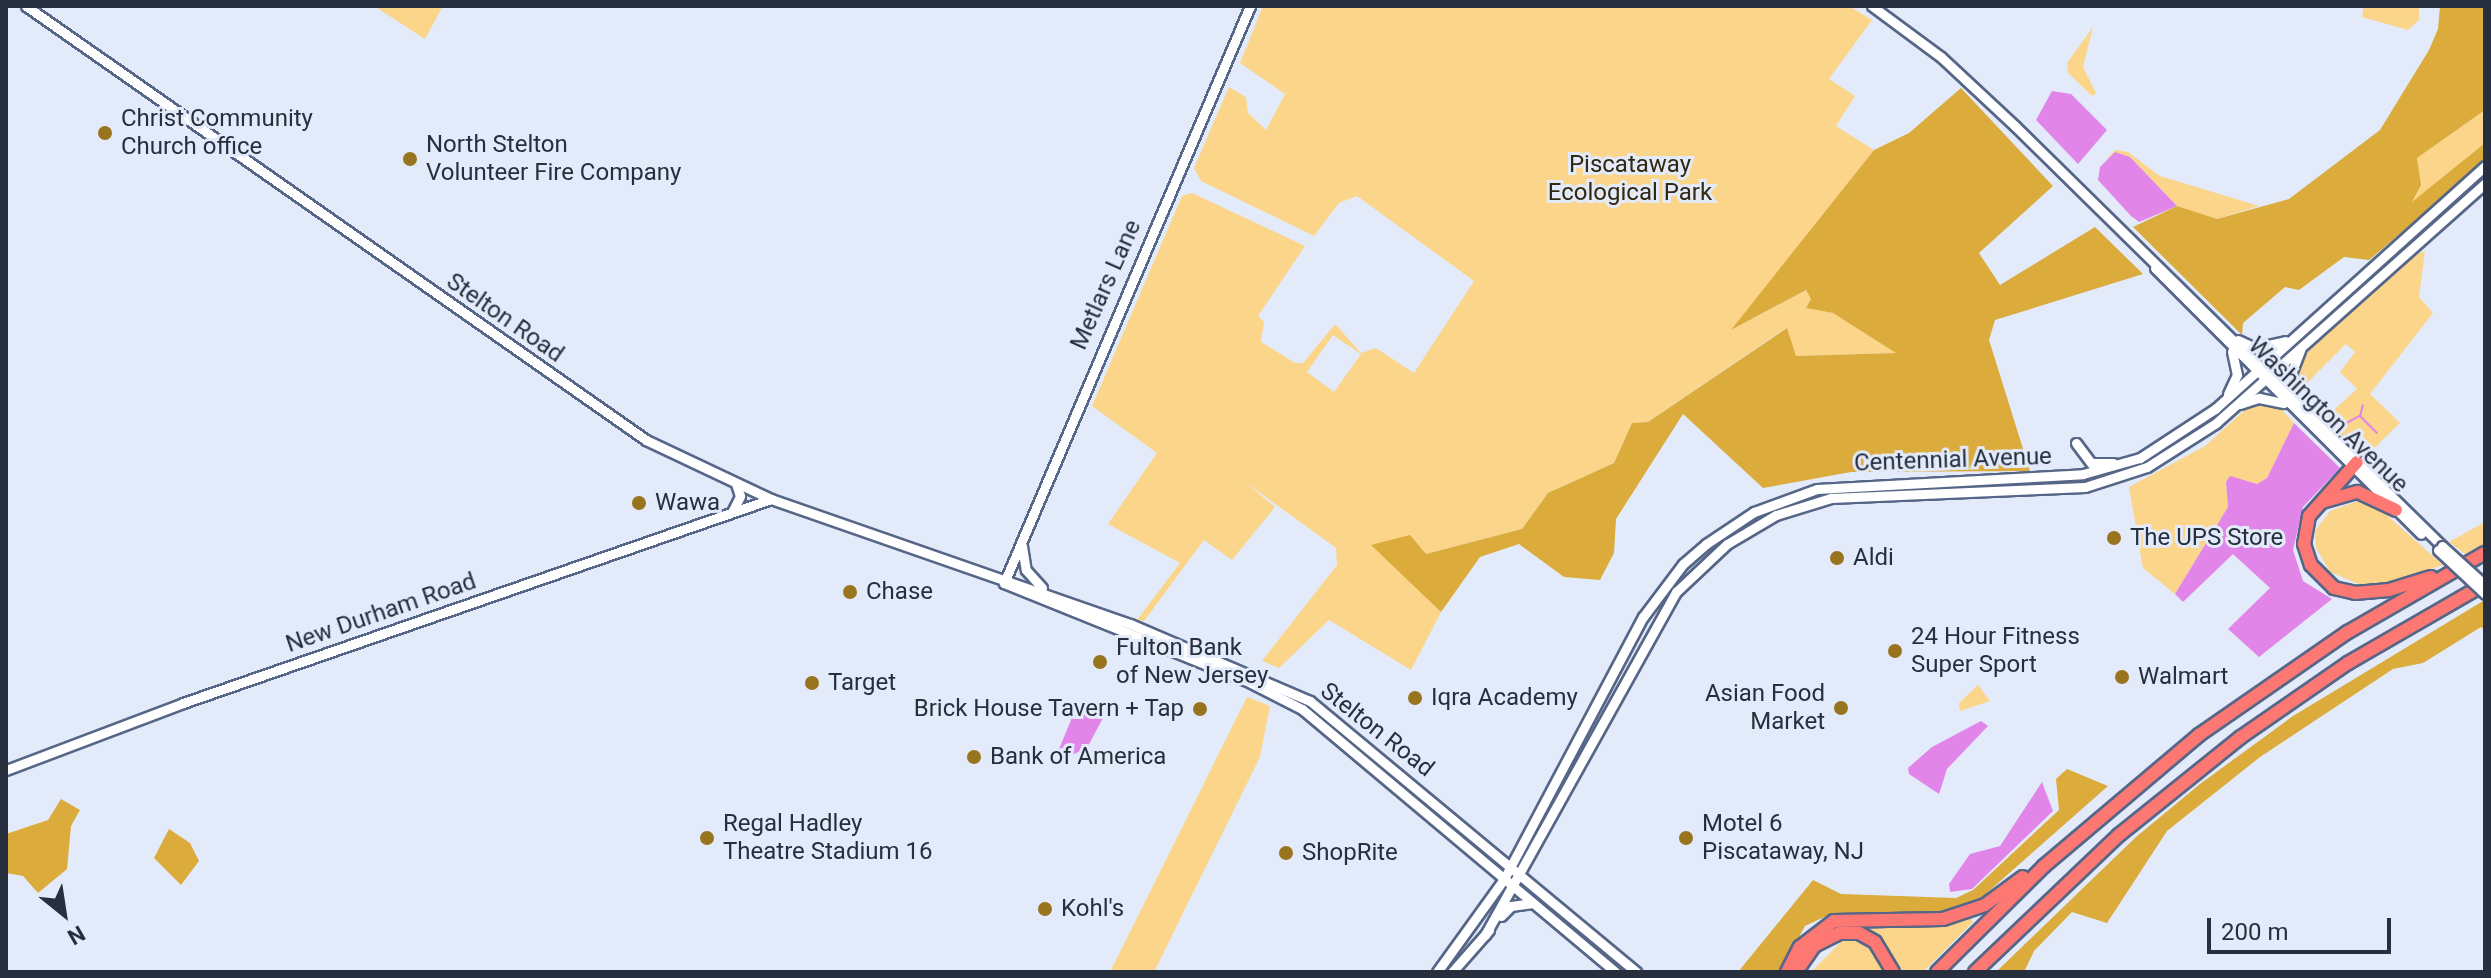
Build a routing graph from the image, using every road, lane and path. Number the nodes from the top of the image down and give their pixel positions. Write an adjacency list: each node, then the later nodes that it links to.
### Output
1 (26, 6): 16 (main road, Stelton Road)
2 (1250, 6): 21 (main road, Metlars Lane)
3 (1872, 6): 7 (main road, Washington Avenue)
4 (2485, 166): 6 (main road, Centennial Avenue)
5 (2485, 183): 8 (main road, Centennial Avenue)
6 (2301, 330): 7 (main road); 9 (main road, Centennial Avenue)
7 (2229, 341): 9 (main road, Washington Avenue); 11 (main road)
8 (2303, 343): 9 (main road, Centennial Avenue); 12 (main road)
9 (2262, 374): 10 (main road, Washington Avenue); 11 (main road, Centennial Avenue); 12 (main road, Washington Avenue)
10 (2288, 405): 11 (main road); 15 (main road, Washington Avenue)
11 (2226, 406): 14 (main road, Centennial Avenue); 31 (main road, Centennial Avenue)
12 (2321, 426): 15 (main road, Washington Avenue)
13 (2076, 443): 14 (main road)
14 (2146, 455): 29 (main road, Centennial Avenue)
15 (2355, 465): 18 (highway); 19 (main road, Washington Avenue); 22 (main road, Washington Avenue)
16 (736, 484): 17 (main road, Stelton Road); 20 (main road)
17 (771, 499): 20 (main road, New Durham Road); 25 (main road, Stelton Road)
18 (2316, 506): 19 (highway); 24 (highway)
19 (2396, 510): 22 (main road, Washington Avenue)
20 (732, 512): 28 (main road, New Durham Road)
21 (1022, 542): 25 (main road, Metlars Lane); 27 (main road)
22 (2440, 548): 26 (main road, Washington Avenue, bridge)
23 (2485, 553): 24 (highway)
24 (2448, 573): 30 (highway)
25 (1004, 583): 27 (main road, Stelton Road); 32 (main road, Stelton Road)
26 (2483, 588): 44 (highway)
27 (1048, 593): 29 (main road, Stelton Road)
28 (6, 770)
29 (1511, 866): 31 (main road, Stelton Road); 32 (main road, Centennial Avenue)
30 (2044, 866): 40 (highway); 43 (highway)
31 (1522, 875): 33 (main road, Centennial Avenue); 39 (main road, Stelton Road)
32 (1504, 879): 33 (main road, Stelton Road); 36 (main road, Centennial Avenue)
33 (1514, 887): 34 (main road, Stelton Road); 35 (main road, Centennial Avenue)
34 (1533, 903): 35 (main road); 38 (main road, Stelton Road)
35 (1485, 935): 37 (main road)
36 (1437, 972)
37 (1452, 972)
38 (1615, 972)
39 (1636, 972)
40 (1787, 972)
41 (1796, 972): 42 (highway)
42 (1893, 972)
43 (1937, 972)
44 (1975, 972)

